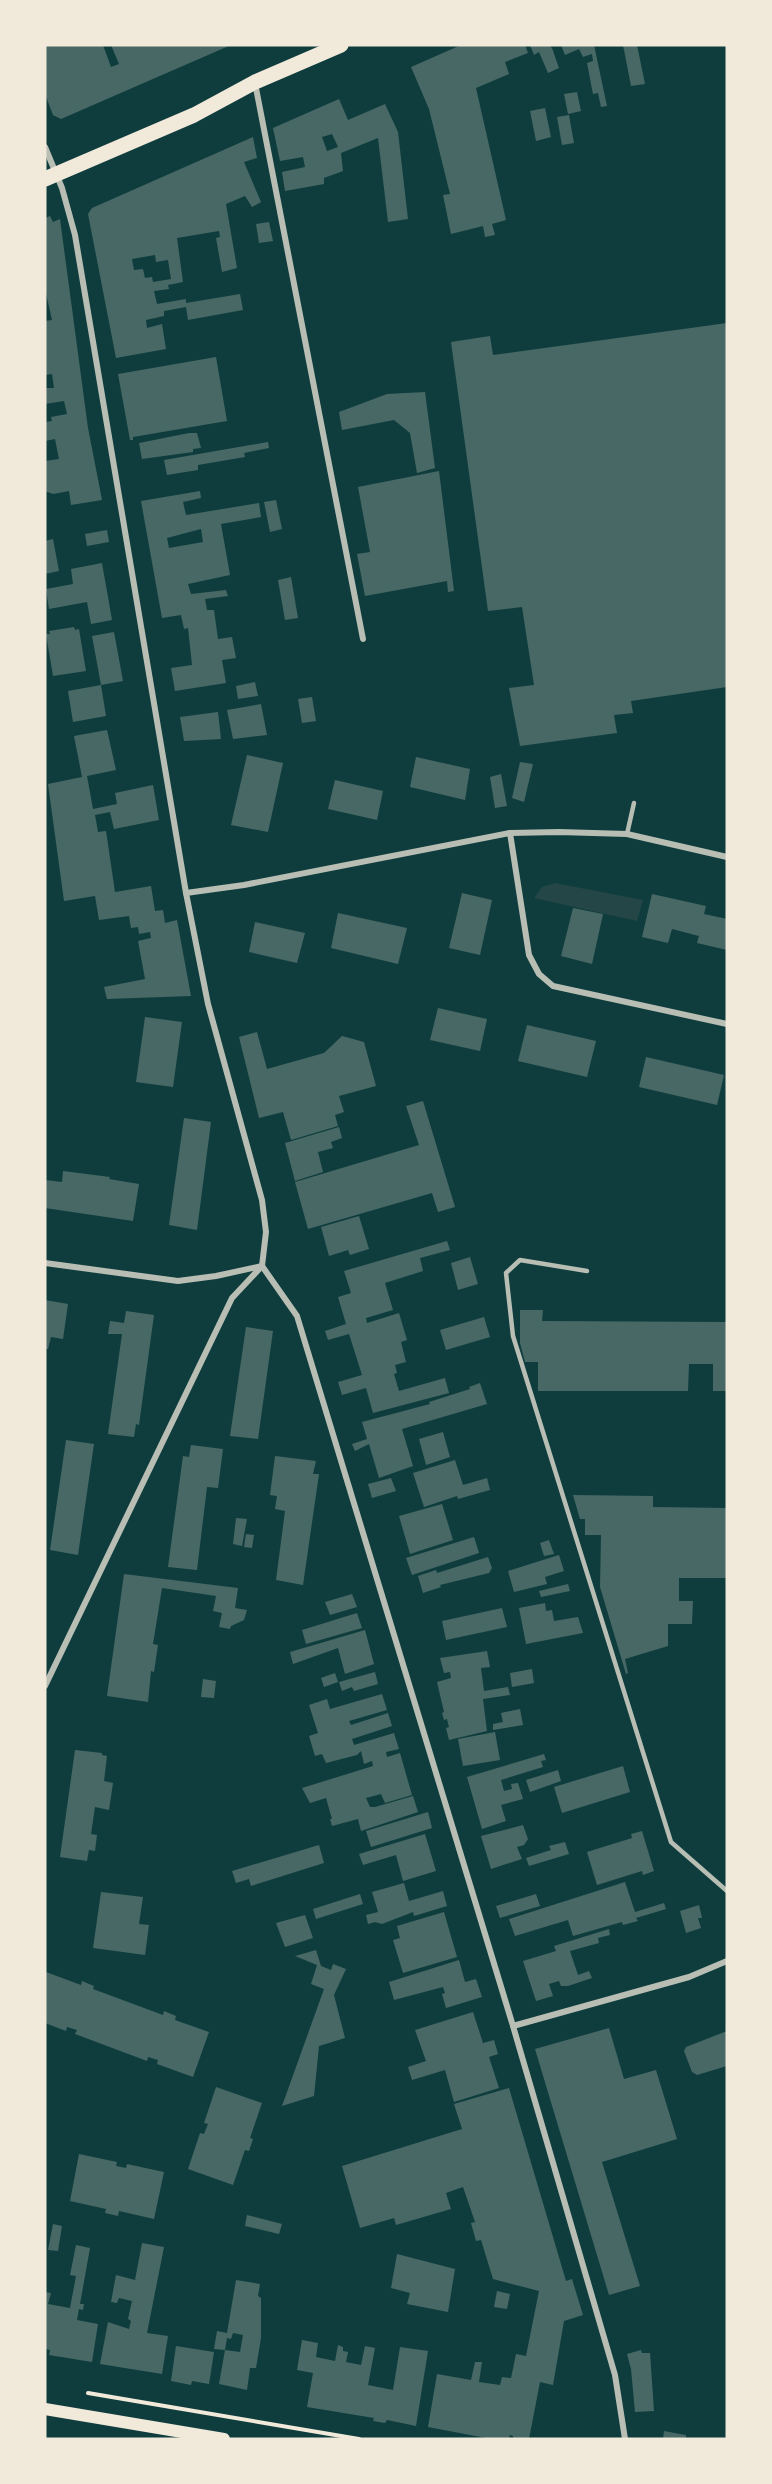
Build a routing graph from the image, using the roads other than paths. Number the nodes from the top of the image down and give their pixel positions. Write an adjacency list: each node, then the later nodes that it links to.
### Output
1 (341, 45): 2 (main road)
2 (255, 82): 4 (main road); 5 (street)
3 (45, 147): 4 (street)
4 (50, 176): 10 (street)
5 (363, 639)
6 (634, 803): 8 (lane)
7 (510, 833): 8 (street); 10 (street); 11 (street)
8 (627, 834): 9 (street)
9 (727, 857)
10 (186, 893): 13 (street)
11 (727, 1024)
12 (45, 1263): 13 (street)
13 (262, 1266): 15 (street); 18 (street)
14 (587, 1271): 16 (lane)
15 (45, 1686)
16 (727, 1891)
17 (727, 1961): 18 (street)
18 (513, 2026): 21 (street)
19 (45, 2409): 20 (main road)
20 (224, 2439)
21 (625, 2439)

